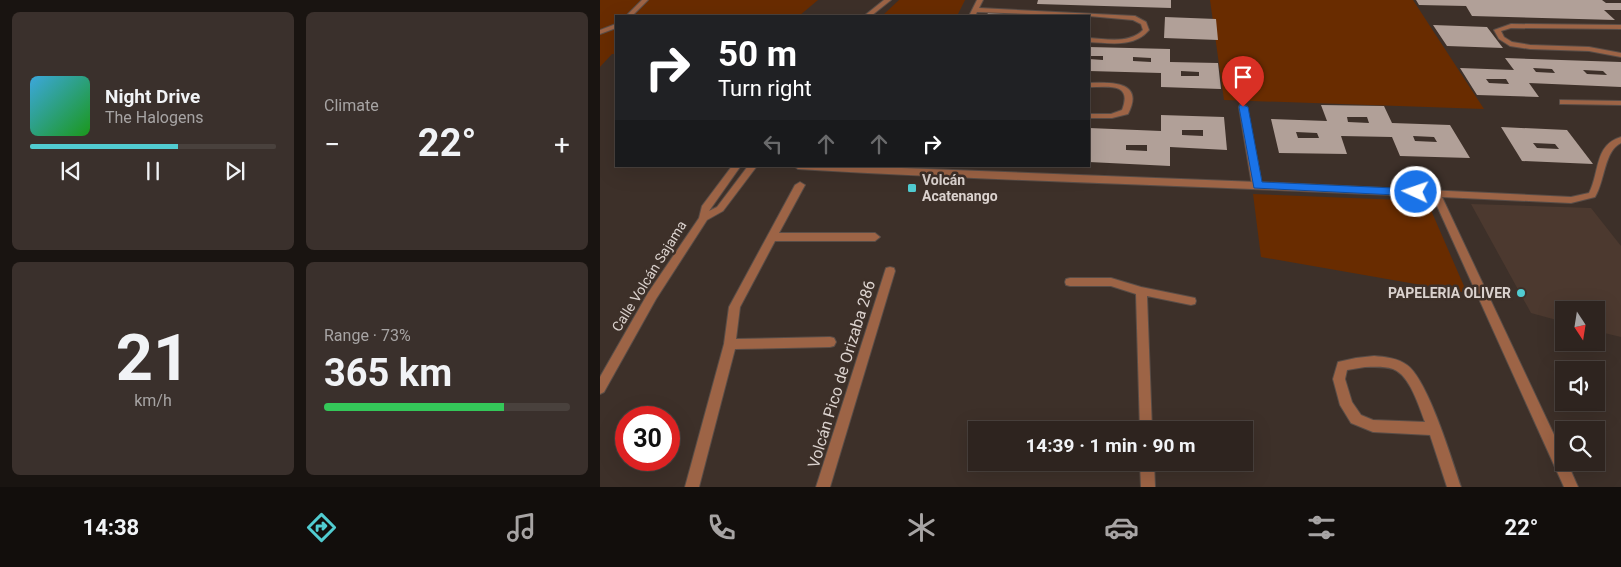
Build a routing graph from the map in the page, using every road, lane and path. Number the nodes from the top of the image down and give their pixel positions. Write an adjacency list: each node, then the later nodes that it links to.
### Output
1 (645, 0): 5 (street)
2 (888, 0): 6 (street)
3 (980, 0): 4 (street)
4 (974, 13): 7 (street)
5 (630, 15)
6 (868, 15)
7 (1074, 15)
8 (1090, 15): 12 (street)
9 (615, 26): 11 (street)
10 (1621, 27): 13 (street)
11 (600, 32)
12 (1090, 40)
13 (1621, 55)
14 (1090, 85): 18 (street)
15 (1563, 102): 16 (street)
16 (1621, 103)
17 (1243, 107): 25 (street)
18 (1090, 116)
19 (1621, 140): 26 (street)
20 (736, 167): 27 (street)
21 (753, 167): 27 (street, Calle Volcán Sajama)
22 (831, 167): 23 (street)
23 (898, 169): 25 (street)
24 (800, 185): 29 (street)
25 (1257, 185): 26 (street)
26 (1436, 194): 44 (street)
27 (704, 218): 36 (street, Calle Volcán Sajama)
28 (875, 236): 29 (street)
29 (772, 237): 35 (street)
30 (890, 271): 41 (street, Volcán Pico de Orizaba 286)
31 (1070, 282): 32 (street)
32 (1141, 291): 33 (street); 37 (street)
33 (1190, 301)
34 (830, 342): 35 (street)
35 (730, 344): 40 (street)
36 (600, 388)
37 (1146, 421)
38 (1432, 429): 38 (street); 43 (street)
39 (1147, 471): 42 (street)
40 (692, 487)
41 (823, 487)
42 (1148, 487)
43 (1454, 487)
44 (1571, 487)

